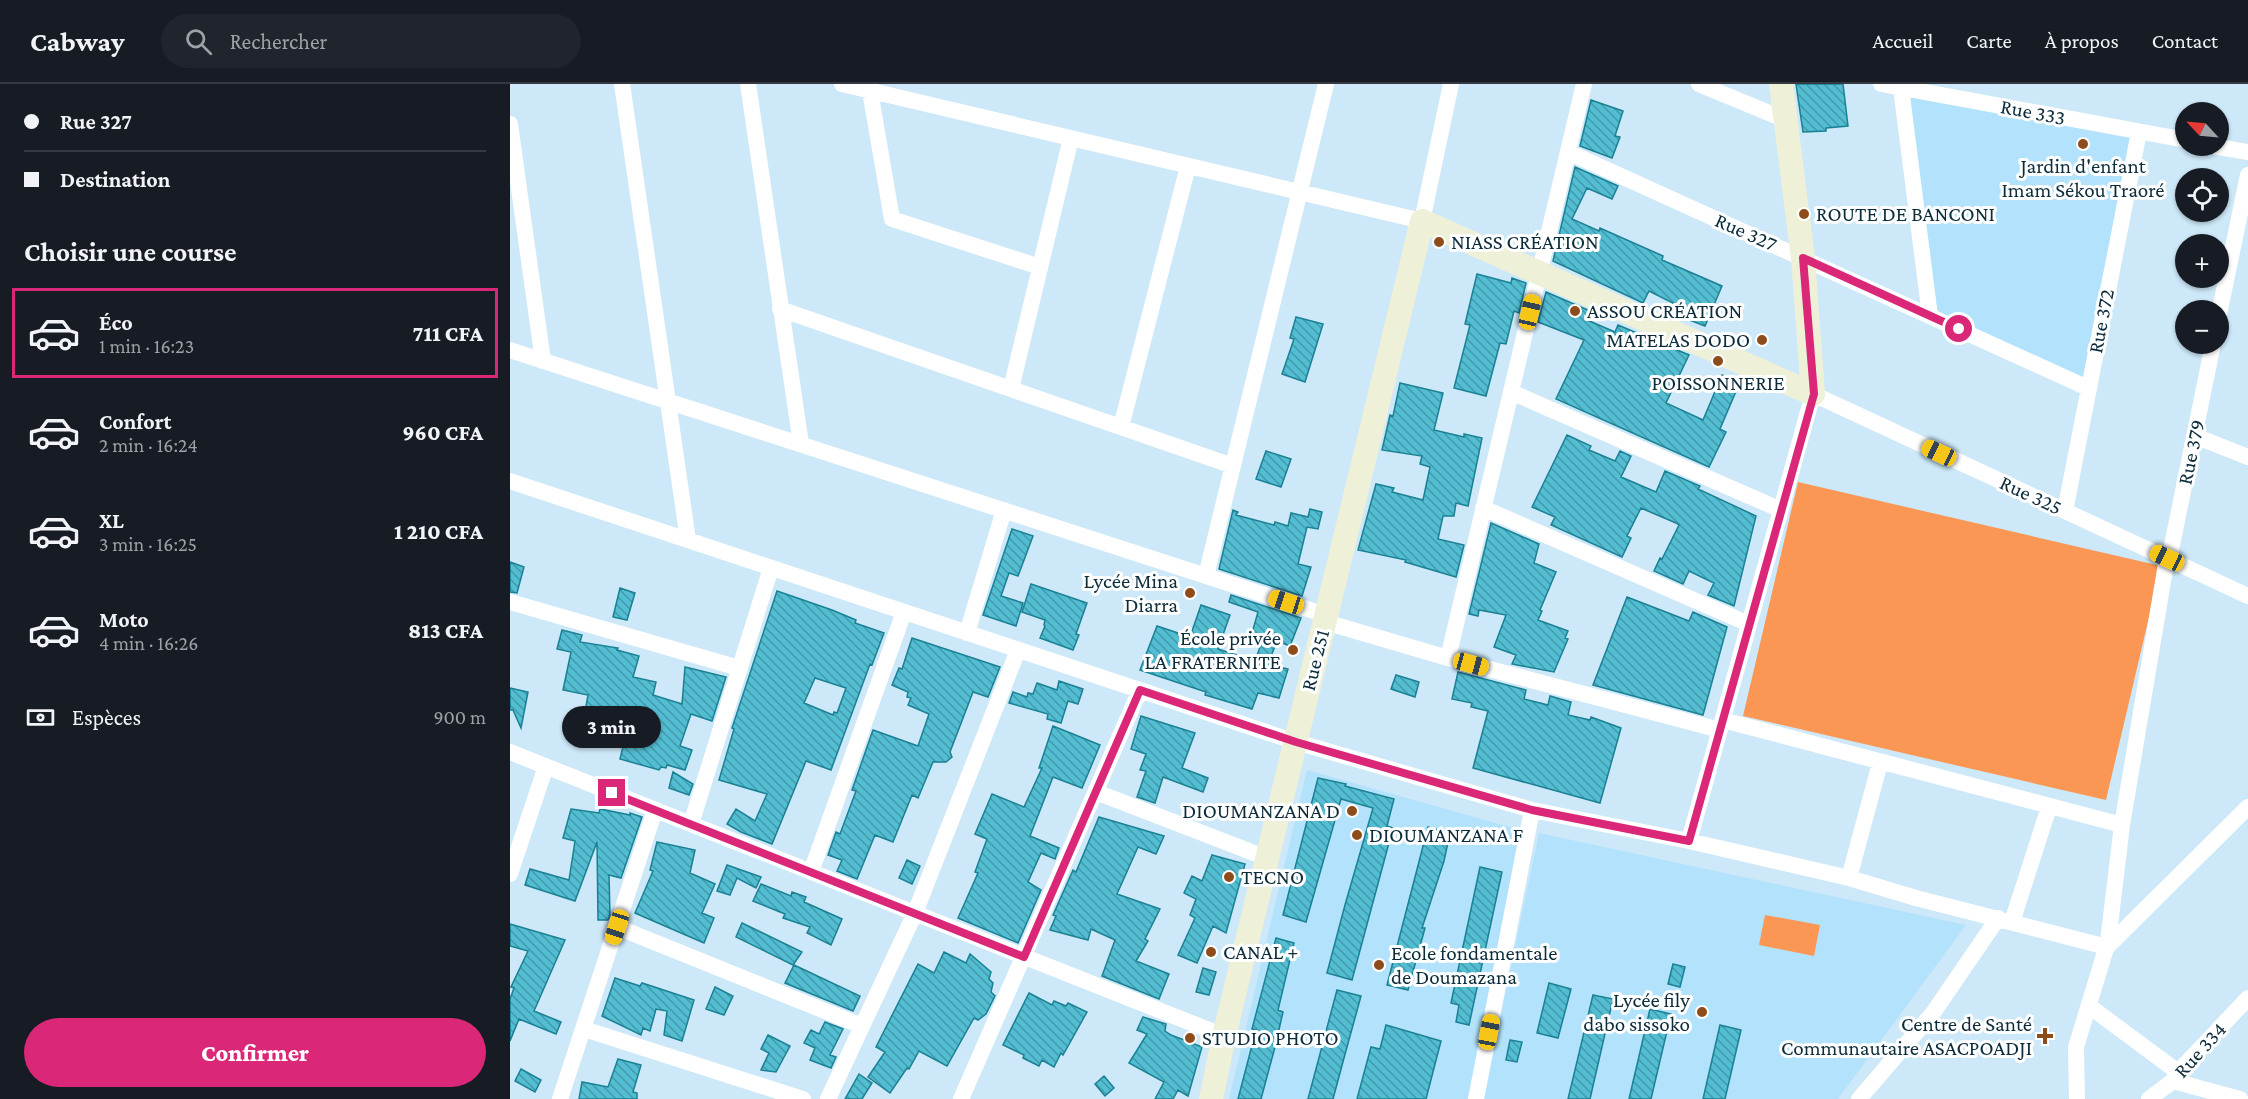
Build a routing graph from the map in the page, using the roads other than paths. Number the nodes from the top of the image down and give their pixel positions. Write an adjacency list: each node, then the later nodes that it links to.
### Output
1 (622, 84): 37 (street)
2 (748, 84): 28 (street)
3 (842, 84): 11 (street)
4 (1326, 84): 22 (street)
5 (1451, 84): 23 (street)
6 (1584, 84): 18 (street)
7 (1699, 84): 12 (street)
8 (1782, 84): 12 (main road)
9 (1881, 84): 10 (street, Rue 333)
10 (1901, 88): 14 (street, Rue 333); 29 (street)
11 (870, 91): 15 (street); 25 (street)
12 (1786, 120): 24 (main road)
13 (510, 124): 32 (street)
14 (2139, 132): 16 (street, Rue 333); 33 (street, Rue 372)
15 (1071, 138): 20 (street); 25 (street)
16 (2175, 138)
17 (2229, 149): 19 (street)
18 (1568, 152): 24 (street, Rue 327); 26 (street)
19 (2248, 152)
20 (1188, 166): 22 (street); 38 (street)
21 (2248, 175): 27 (street)
22 (1300, 192): 23 (street); 42 (street)
23 (1422, 221): 26 (main road); 55 (main road, Rue 251)
24 (1803, 258): 29 (street, Rue 327); 36 (main road)
25 (1040, 267): 34 (street)
26 (1539, 272): 35 (street); 36 (main road)
27 (2222, 300)
28 (780, 309): 34 (street); 40 (street)
29 (1930, 316): 33 (street, Rue 327)
30 (510, 350): 32 (street)
31 (2211, 354): 39 (street, Rue 379)
32 (543, 361): 37 (street)
33 (2088, 388): 47 (street, Rue 372)
34 (1011, 389): 38 (street)
35 (1511, 392): 44 (street); 46 (street)
36 (1814, 394): 46 (street); 47 (street, Rue 325)
37 (668, 401): 40 (street); 48 (street)
38 (1121, 427): 42 (street)
39 (2195, 436): 41 (street); 49 (street, Rue 379)
40 (801, 444): 45 (street)
41 (2248, 458)
42 (1233, 466): 51 (street)
43 (510, 481): 48 (street)
44 (1483, 508): 56 (street); 59 (street)
45 (1004, 510): 51 (street); 57 (street)
46 (1781, 510): 56 (street)
47 (2064, 511): 49 (street, Rue 325)
48 (688, 540): 50 (street)
49 (2168, 559): 52 (street, Rue 325); 73 (street, Rue 379)
50 (771, 568): 54 (street); 60 (street)
51 (1206, 576): 55 (street)
52 (2248, 596)
53 (510, 602): 60 (street)
54 (904, 612): 57 (street); 76 (street)
55 (1325, 618): 59 (street); 63 (main road, Rue 251)
56 (1749, 624): 62 (street)
57 (967, 633): 58 (street)
58 (1018, 650): 61 (street); 79 (street)
59 (1448, 658): 62 (street)
60 (739, 668): 72 (street)
61 (1140, 690): 63 (street); 67 (street)
62 (1721, 725): 65 (street); 74 (street)
63 (1296, 742): 71 (street); 75 (main road, Rue 251)
64 (510, 752): 66 (street)
65 (1880, 763): 68 (street); 78 (street)
66 (546, 766): 70 (street); 77 (street)
67 (1096, 792): 75 (street); 83 (street)
68 (2049, 807): 73 (street); 80 (street)
69 (2248, 807): 82 (street)
70 (656, 810): 72 (street); 81 (street)
71 (1532, 810): 74 (street); 95 (street)
72 (691, 824): 76 (street)
73 (2122, 825): 82 (street, Rue 379)
74 (1689, 841): 78 (street)
75 (1268, 858): 88 (main road, Rue 251)
76 (811, 872): 79 (street)
77 (510, 874)
78 (1849, 878): 80 (street)
79 (915, 913): 83 (street); 86 (street)
80 (2005, 920): 82 (street); 96 (street)
81 (617, 927): 86 (street); 87 (street)
82 (2107, 946): 85 (street, Rue 379)
83 (1024, 957): 88 (street); 93 (street)
84 (2248, 998): 89 (street, Rue 334)
85 (2089, 1006): 89 (street); 97 (street, Rue 379)
86 (862, 1026): 92 (street)
87 (584, 1029): 90 (street); 91 (street)
88 (1224, 1036): 94 (main road, Rue 251)
89 (2175, 1077): 98 (street, Rue 334); 99 (street)
90 (560, 1099)
91 (803, 1099)
92 (828, 1099)
93 (961, 1099)
94 (1211, 1099)
95 (1476, 1099)
96 (1859, 1099)
97 (2077, 1099)
98 (2149, 1099)
99 (2240, 1099)

